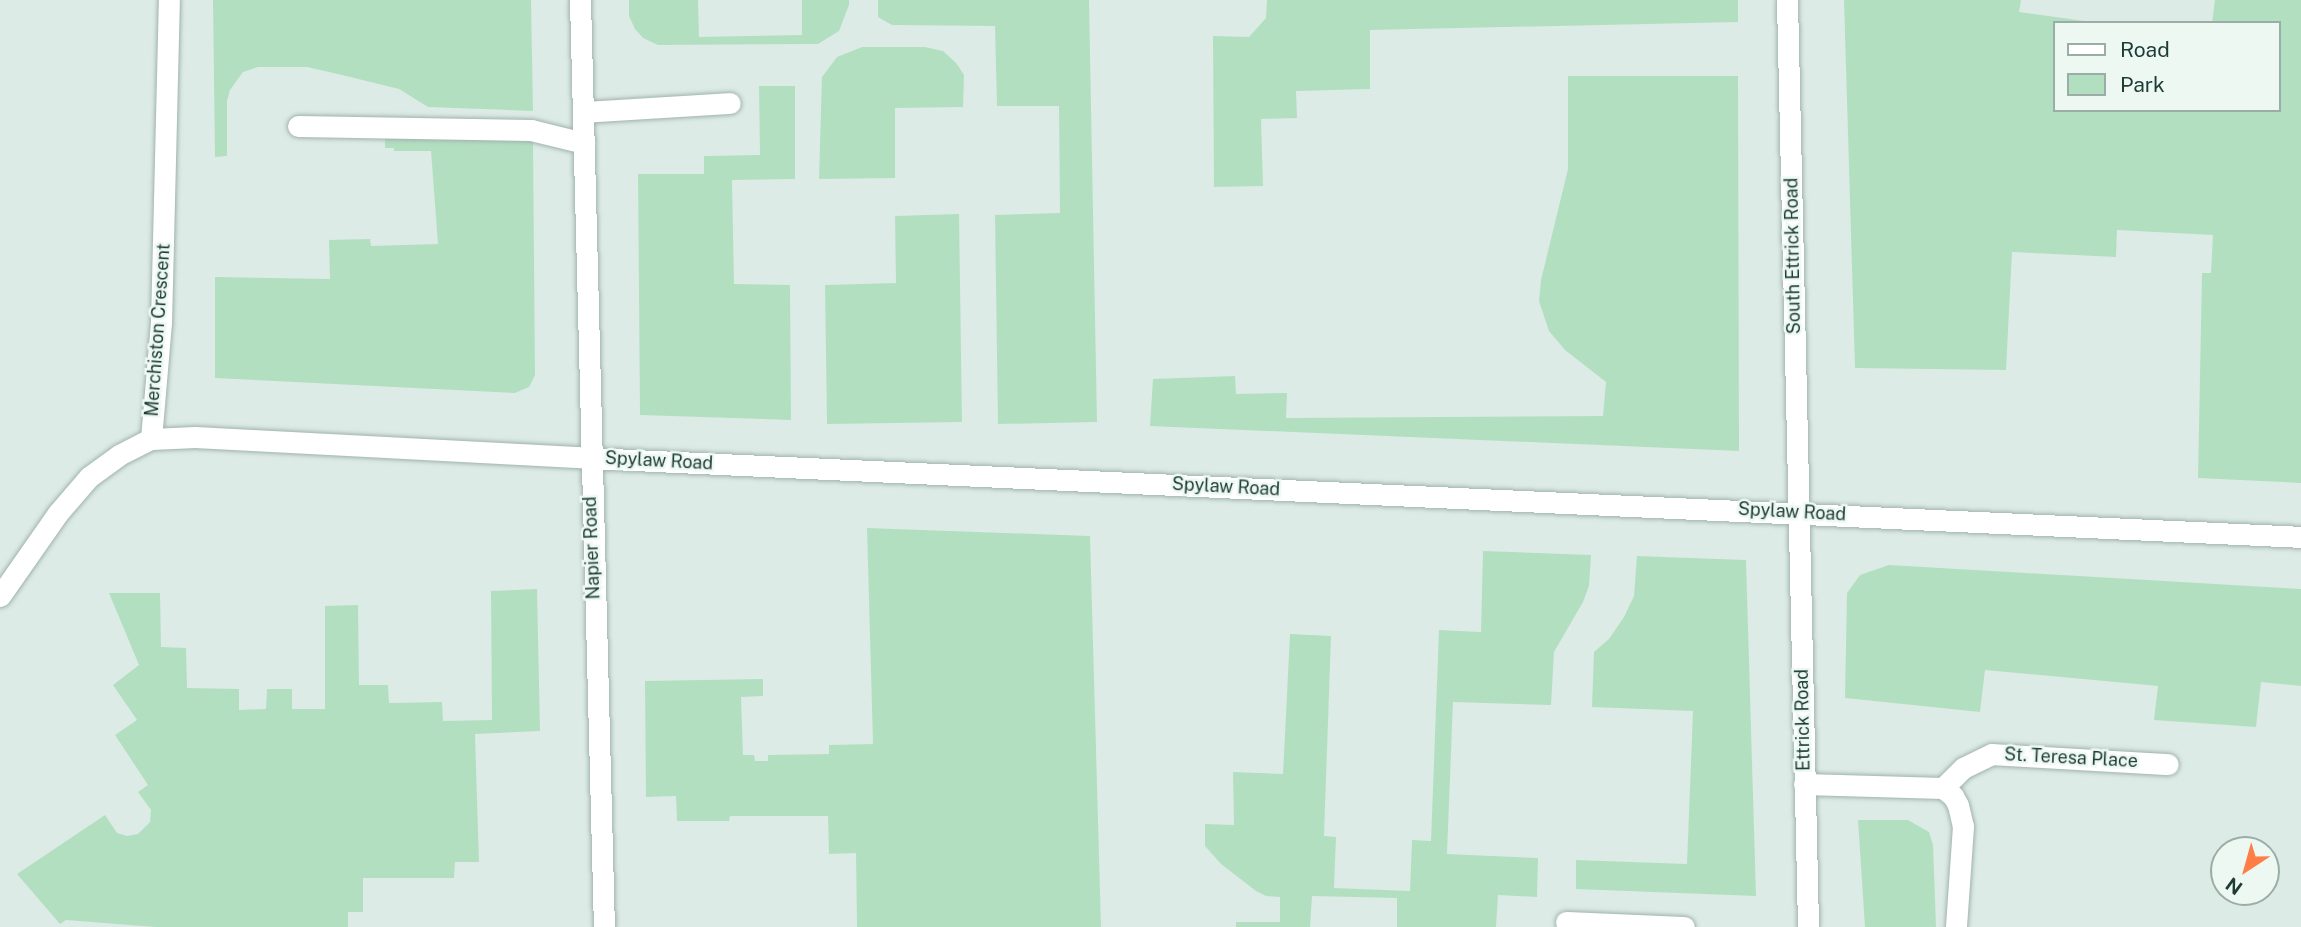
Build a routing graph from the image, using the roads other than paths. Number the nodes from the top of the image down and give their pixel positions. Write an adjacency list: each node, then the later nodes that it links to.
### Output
1 (169, 0): 8 (street, Merchiston Crescent)
2 (580, 0): 5 (street, Napier Road)
3 (1787, 0): 10 (street, South Ettrick Road)
4 (730, 103): 5 (street)
5 (583, 112): 7 (street, Napier Road)
6 (298, 127): 7 (street)
7 (584, 143): 9 (street, Napier Road)
8 (150, 439): 9 (street, Spylaw Road); 12 (street, Merchiston Crescent)
9 (590, 458): 10 (street, Spylaw Road); 17 (street, Napier Road)
10 (1798, 512): 11 (street, Spylaw Road); 14 (street, Ettrick Road)
11 (2301, 537)
12 (0, 596)
13 (2168, 764): 15 (street, St. Teresa Place)
14 (1804, 784): 15 (street); 19 (street, Ettrick Road)
15 (1943, 788): 20 (street)
16 (1566, 922): 18 (street)
17 (604, 927)
18 (1684, 927)
19 (1808, 927)
20 (1956, 927)

